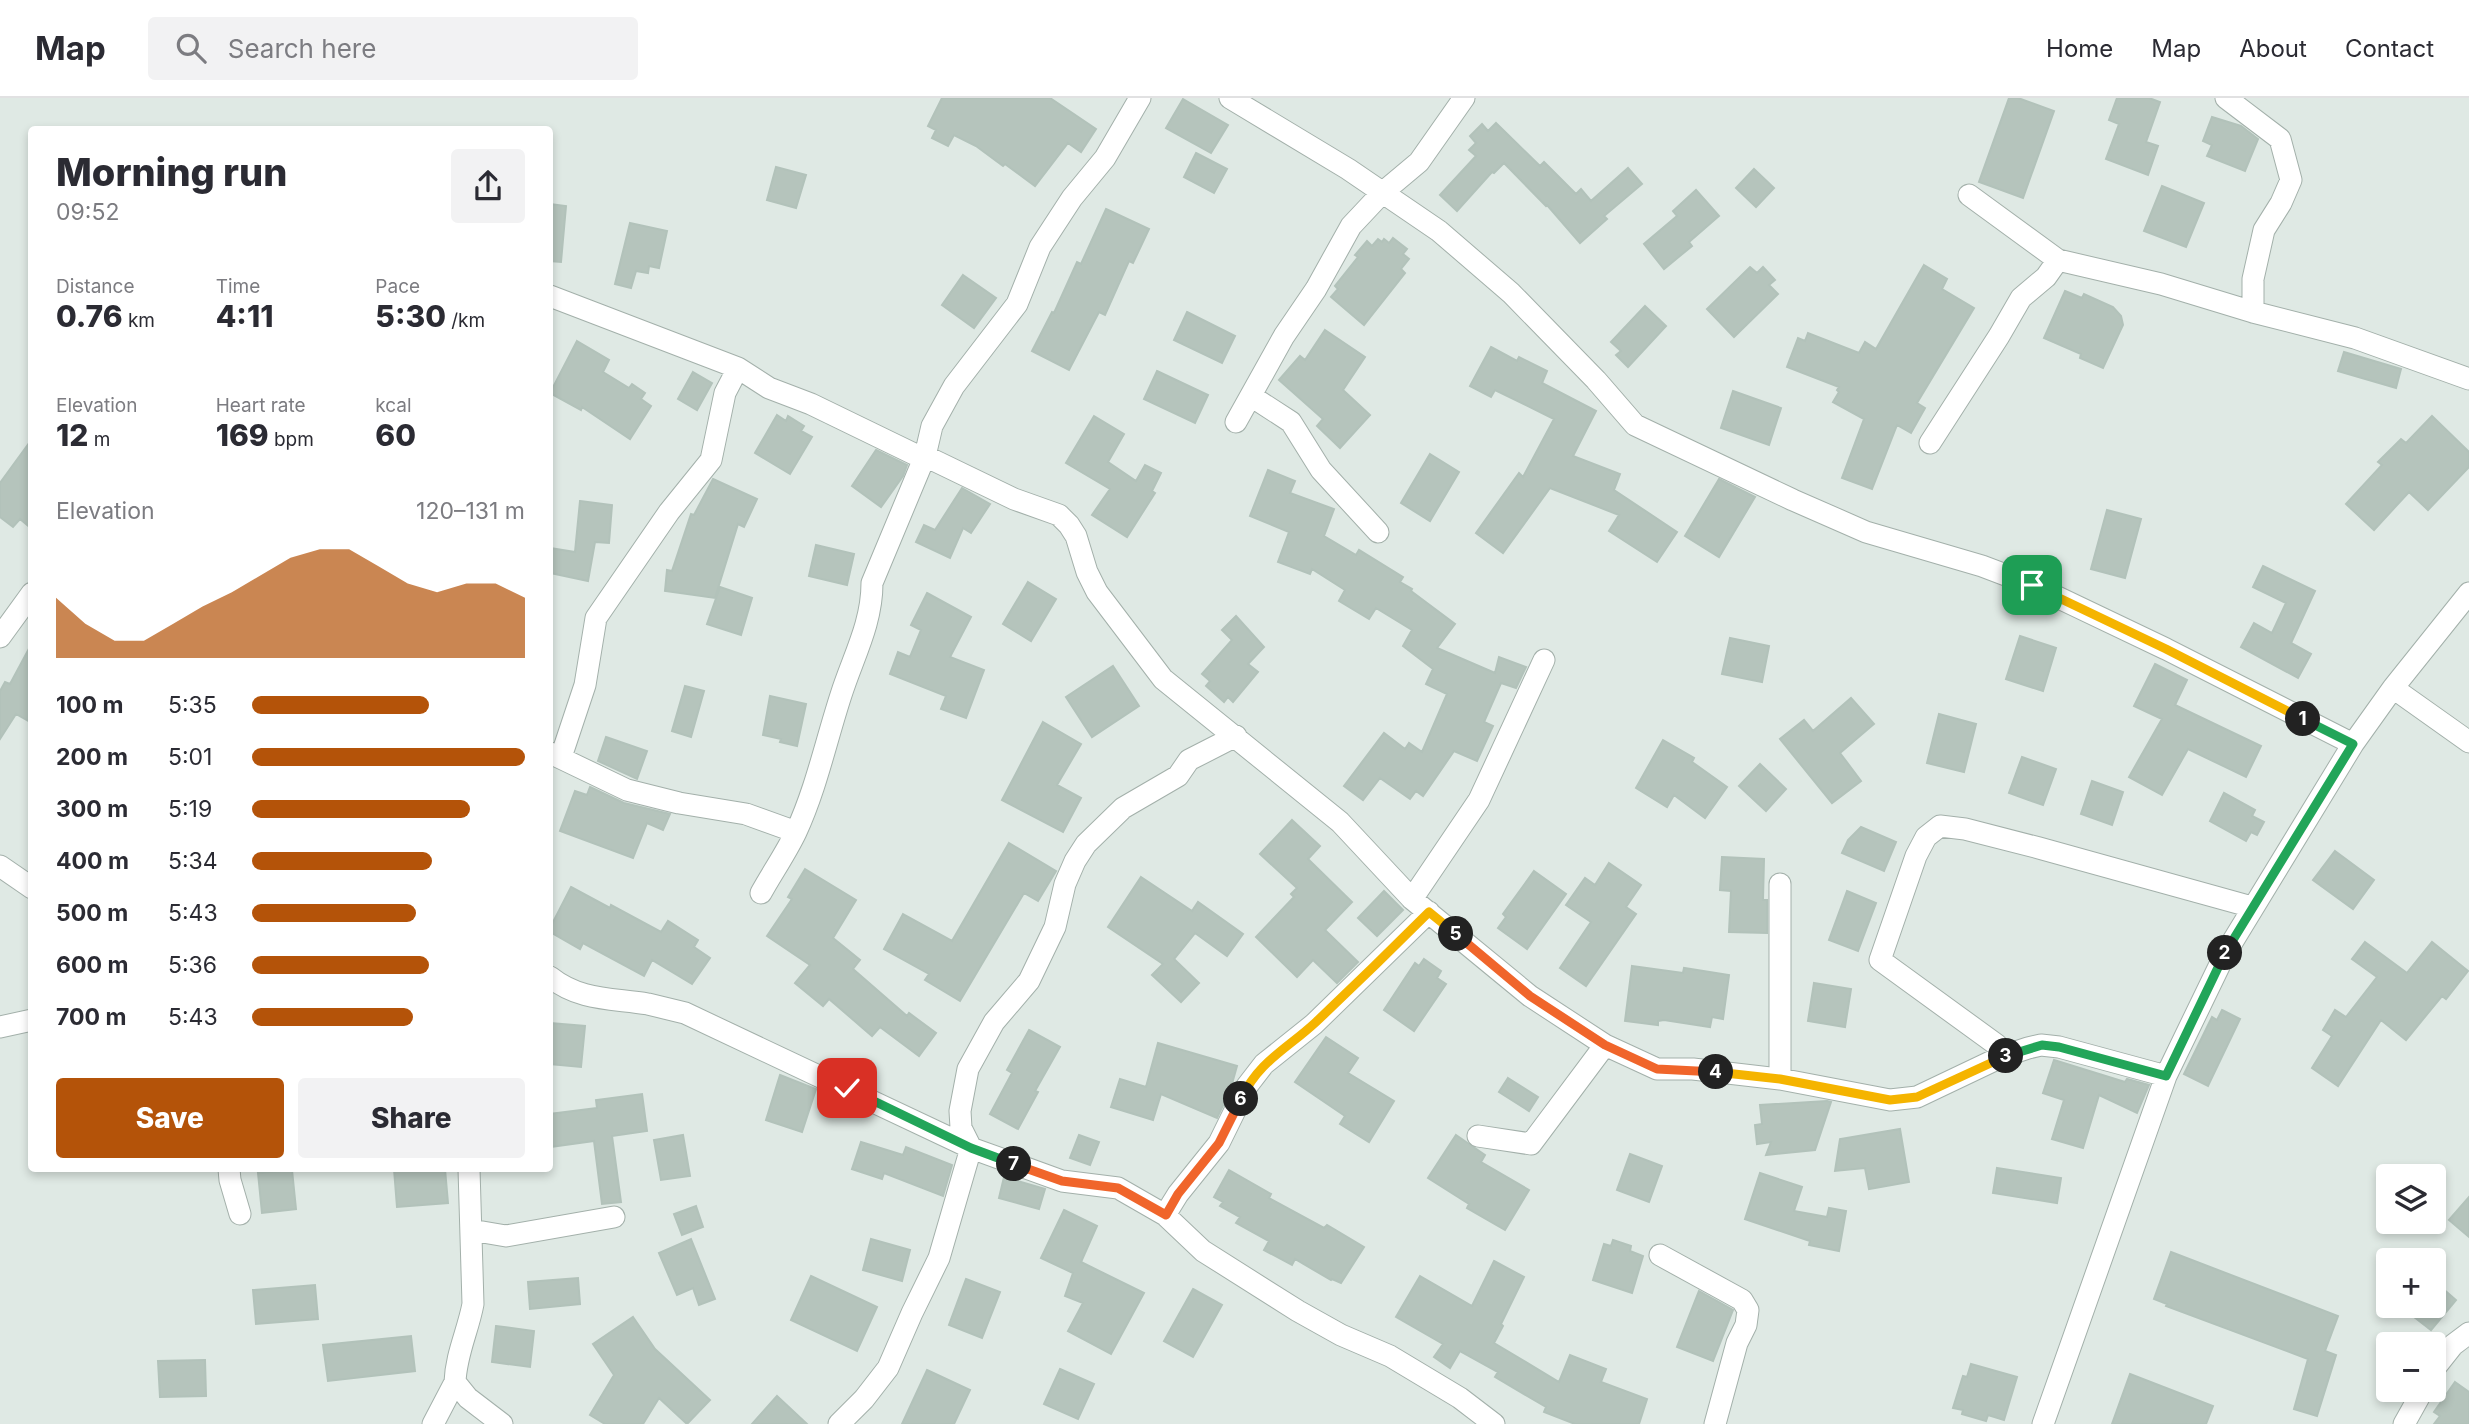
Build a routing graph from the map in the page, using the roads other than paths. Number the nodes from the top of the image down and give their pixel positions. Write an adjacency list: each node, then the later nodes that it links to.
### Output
1 (1140, 98): 15 (street)
2 (1230, 98): 5 (street)
3 (1464, 98): 5 (street)
4 (2226, 98): 9 (street)
5 (1382, 192): 12 (street); 24 (street)
6 (1969, 195): 7 (street)
7 (2058, 260): 9 (street); 14 (street)
8 (553, 297): 10 (street)
9 (2253, 312): 11 (street)
10 (738, 368): 15 (street); 25 (street)
11 (2469, 379)
12 (1251, 397): 13 (street); 16 (street)
13 (1236, 422)
14 (1930, 443)
15 (925, 456): 22 (street); 26 (street)
16 (1378, 532)
17 (2469, 593): 21 (street)
18 (28, 598): 19 (street)
19 (0, 637)
20 (1544, 660): 31 (street)
21 (2393, 688): 23 (street); 24 (street)
22 (1236, 736): 31 (street); 42 (street)
23 (2469, 741)
24 (2353, 744): 32 (street)
25 (555, 755): 26 (street)
26 (796, 832): 30 (street)
27 (0, 866): 29 (street)
28 (1780, 884): 40 (street)
29 (28, 885)
30 (761, 893)
31 (1412, 899): 33 (street)
32 (2252, 908): 38 (street); 39 (street)
33 (1429, 912): 37 (street); 46 (street)
34 (553, 979): 42 (street)
35 (28, 1021): 36 (street)
36 (0, 1027)
37 (1605, 1045): 40 (street); 41 (street)
38 (2001, 1058): 39 (street); 40 (street)
39 (2166, 1076): 61 (street)
40 (1780, 1079)
41 (1478, 1136)
42 (971, 1148): 46 (street); 57 (street)
43 (230, 1172): 45 (street)
44 (469, 1172): 48 (street)
45 (240, 1214)
46 (1166, 1215): 58 (street)
47 (614, 1217): 48 (street)
48 (471, 1230): 53 (street)
49 (1660, 1255): 60 (street)
50 (1318, 1309): 59 (street)
51 (2469, 1334): 52 (street)
52 (2446, 1353)
53 (455, 1382): 55 (street); 56 (street)
54 (2416, 1402): 62 (street)
55 (433, 1424)
56 (502, 1424)
57 (839, 1424)
58 (1494, 1424)
59 (1509, 1424)
60 (1715, 1424)
61 (2043, 1424)
62 (2404, 1424)

